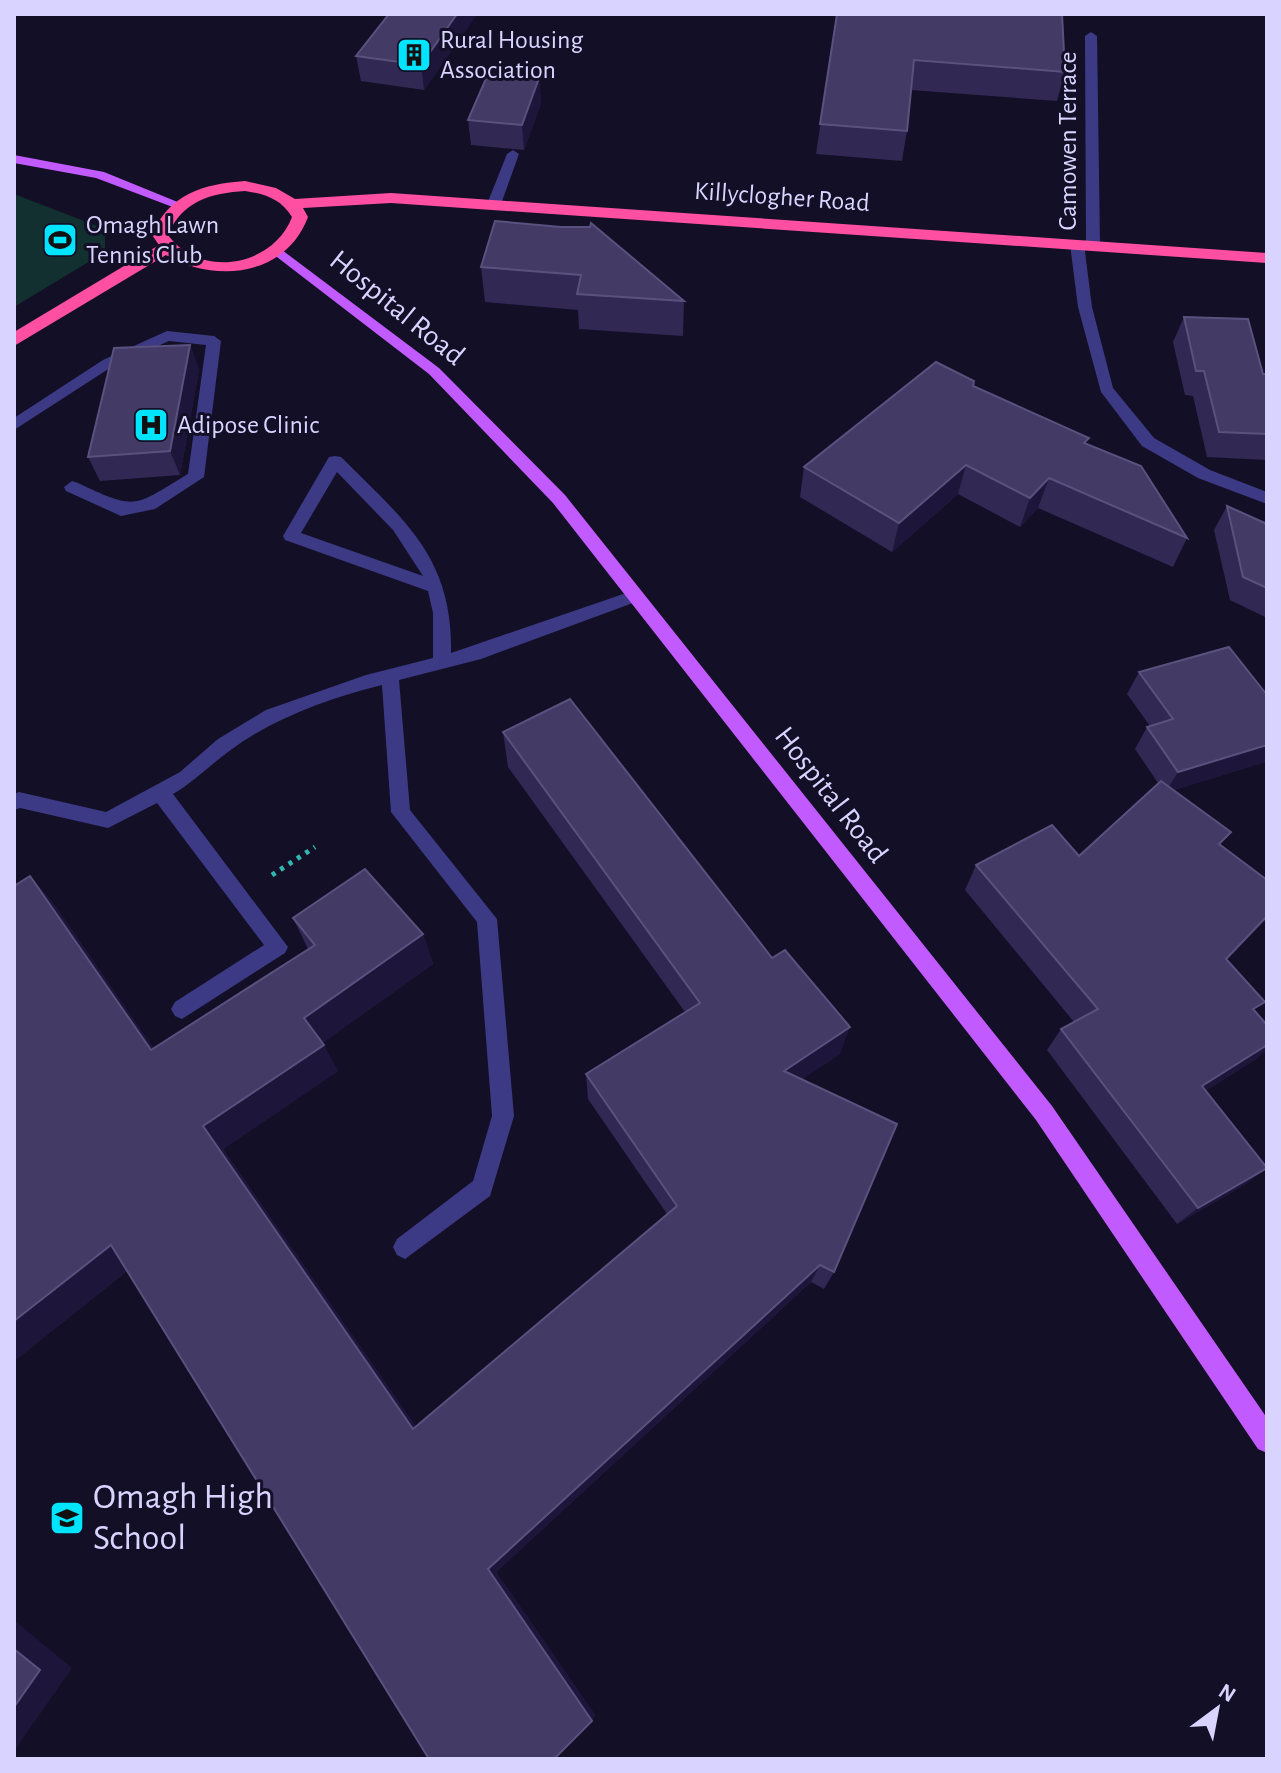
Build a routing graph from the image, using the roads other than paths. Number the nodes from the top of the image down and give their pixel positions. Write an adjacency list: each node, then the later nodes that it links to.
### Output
1 (1091, 36): 7 (street, Camowen Terrace)
2 (513, 154): 5 (street)
3 (14, 159): 6 (main road)
4 (293, 204): 5 (highway, Killyclogher Road); 6 (highway); 9 (highway)
5 (494, 204): 7 (highway, Killyclogher Road)
6 (178, 205): 8 (highway)
7 (1085, 245): 10 (highway, Killyclogher Road); 14 (street, Camowen Terrace)
8 (165, 248): 9 (highway); 11 (highway)
9 (278, 251): 16 (main road, Hospital Road)
10 (1267, 258)
11 (14, 340)
12 (14, 425): 13 (street)
13 (72, 487)
14 (1267, 498)
15 (436, 587): 15 (street); 17 (street)
16 (635, 596): 17 (street); 23 (main road, Hospital Road)
17 (442, 663): 18 (street)
18 (390, 676): 19 (street); 22 (street)
19 (160, 792): 20 (street); 21 (street)
20 (14, 802)
21 (182, 1009)
22 (405, 1247)
23 (1267, 1440)

